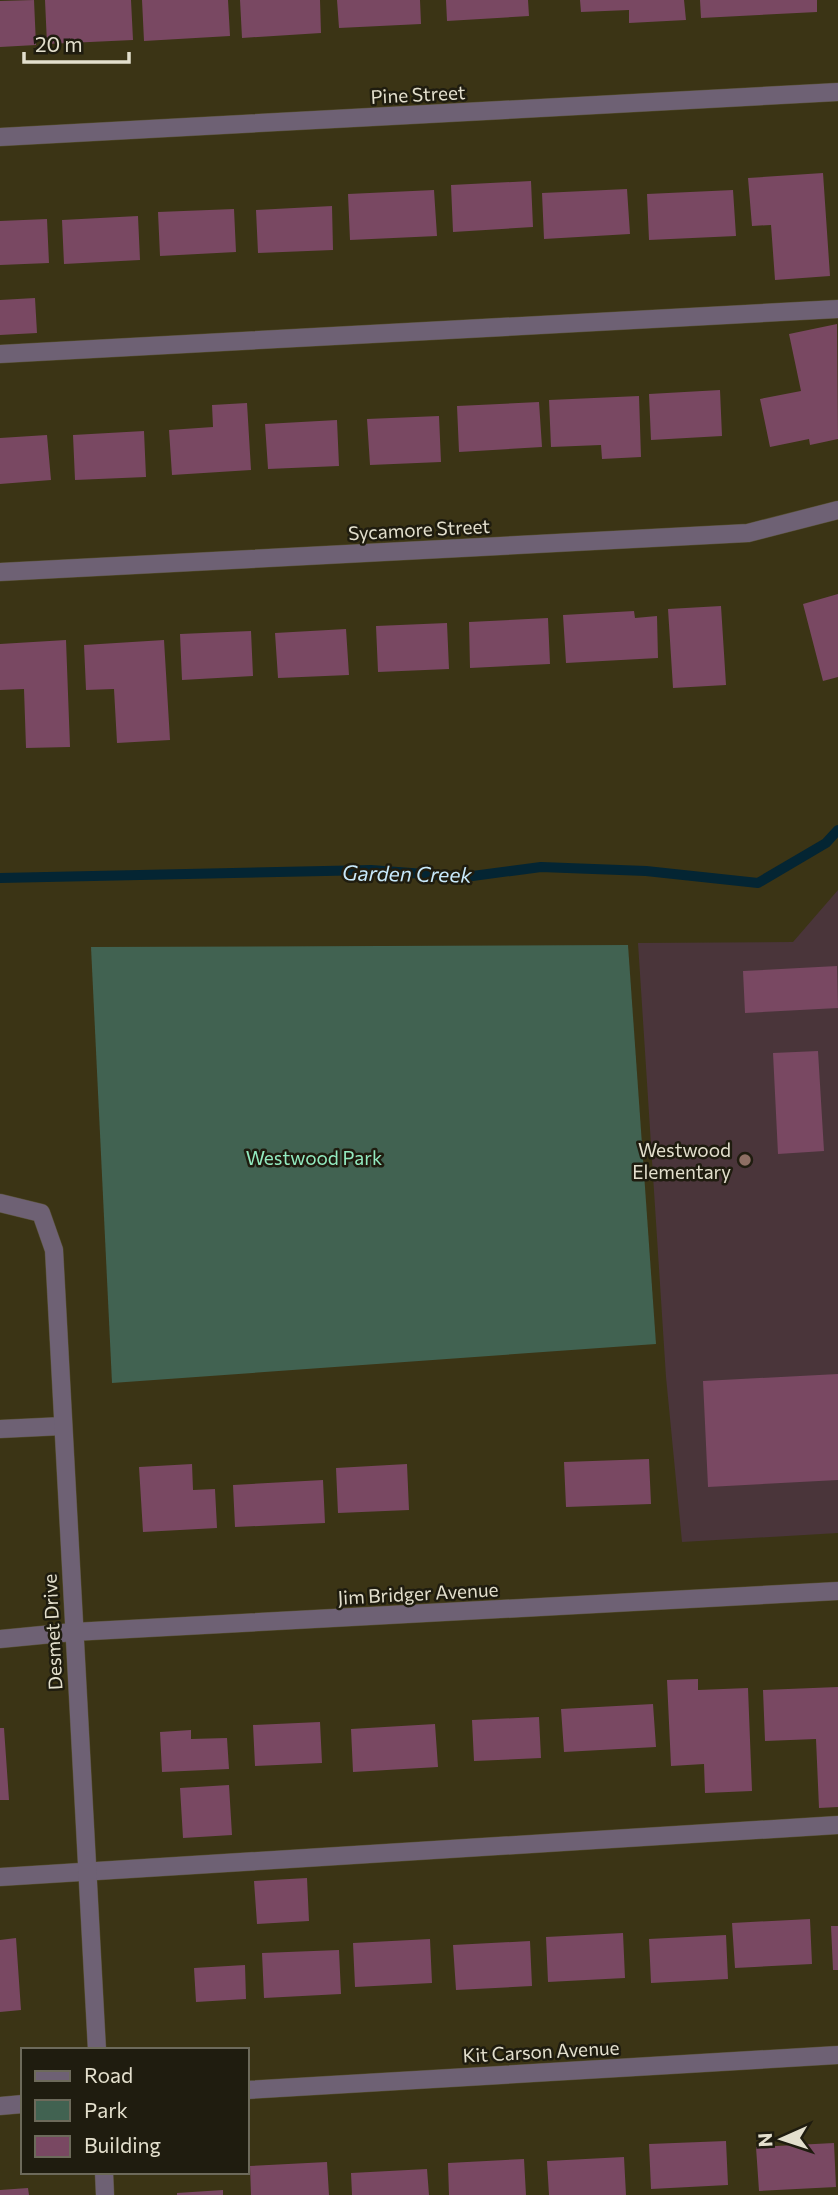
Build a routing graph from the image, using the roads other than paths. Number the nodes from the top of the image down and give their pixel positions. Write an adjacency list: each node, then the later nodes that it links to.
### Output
1 (838, 92): 2 (street, Pine Street)
2 (0, 137)
3 (838, 309): 4 (street)
4 (0, 354)
5 (838, 510): 6 (street, Sycamore Street)
6 (0, 572)
7 (0, 1203): 8 (street, Desmet Drive)
8 (63, 1426): 9 (street); 11 (street, Desmet Drive)
9 (0, 1429)
10 (838, 1591): 11 (street, Jim Bridger Avenue)
11 (73, 1632): 12 (street, Jim Bridger Avenue); 14 (street, Desmet Drive)
12 (0, 1639)
13 (838, 1825): 14 (street)
14 (87, 1870): 15 (street); 16 (street, Desmet Drive)
15 (0, 1877)
16 (97, 2048)
17 (838, 2055): 18 (street, Kit Carson Avenue)
18 (248, 2090)
19 (21, 2104): 20 (street)
20 (0, 2106)
21 (104, 2174): 22 (street)
22 (105, 2195)

